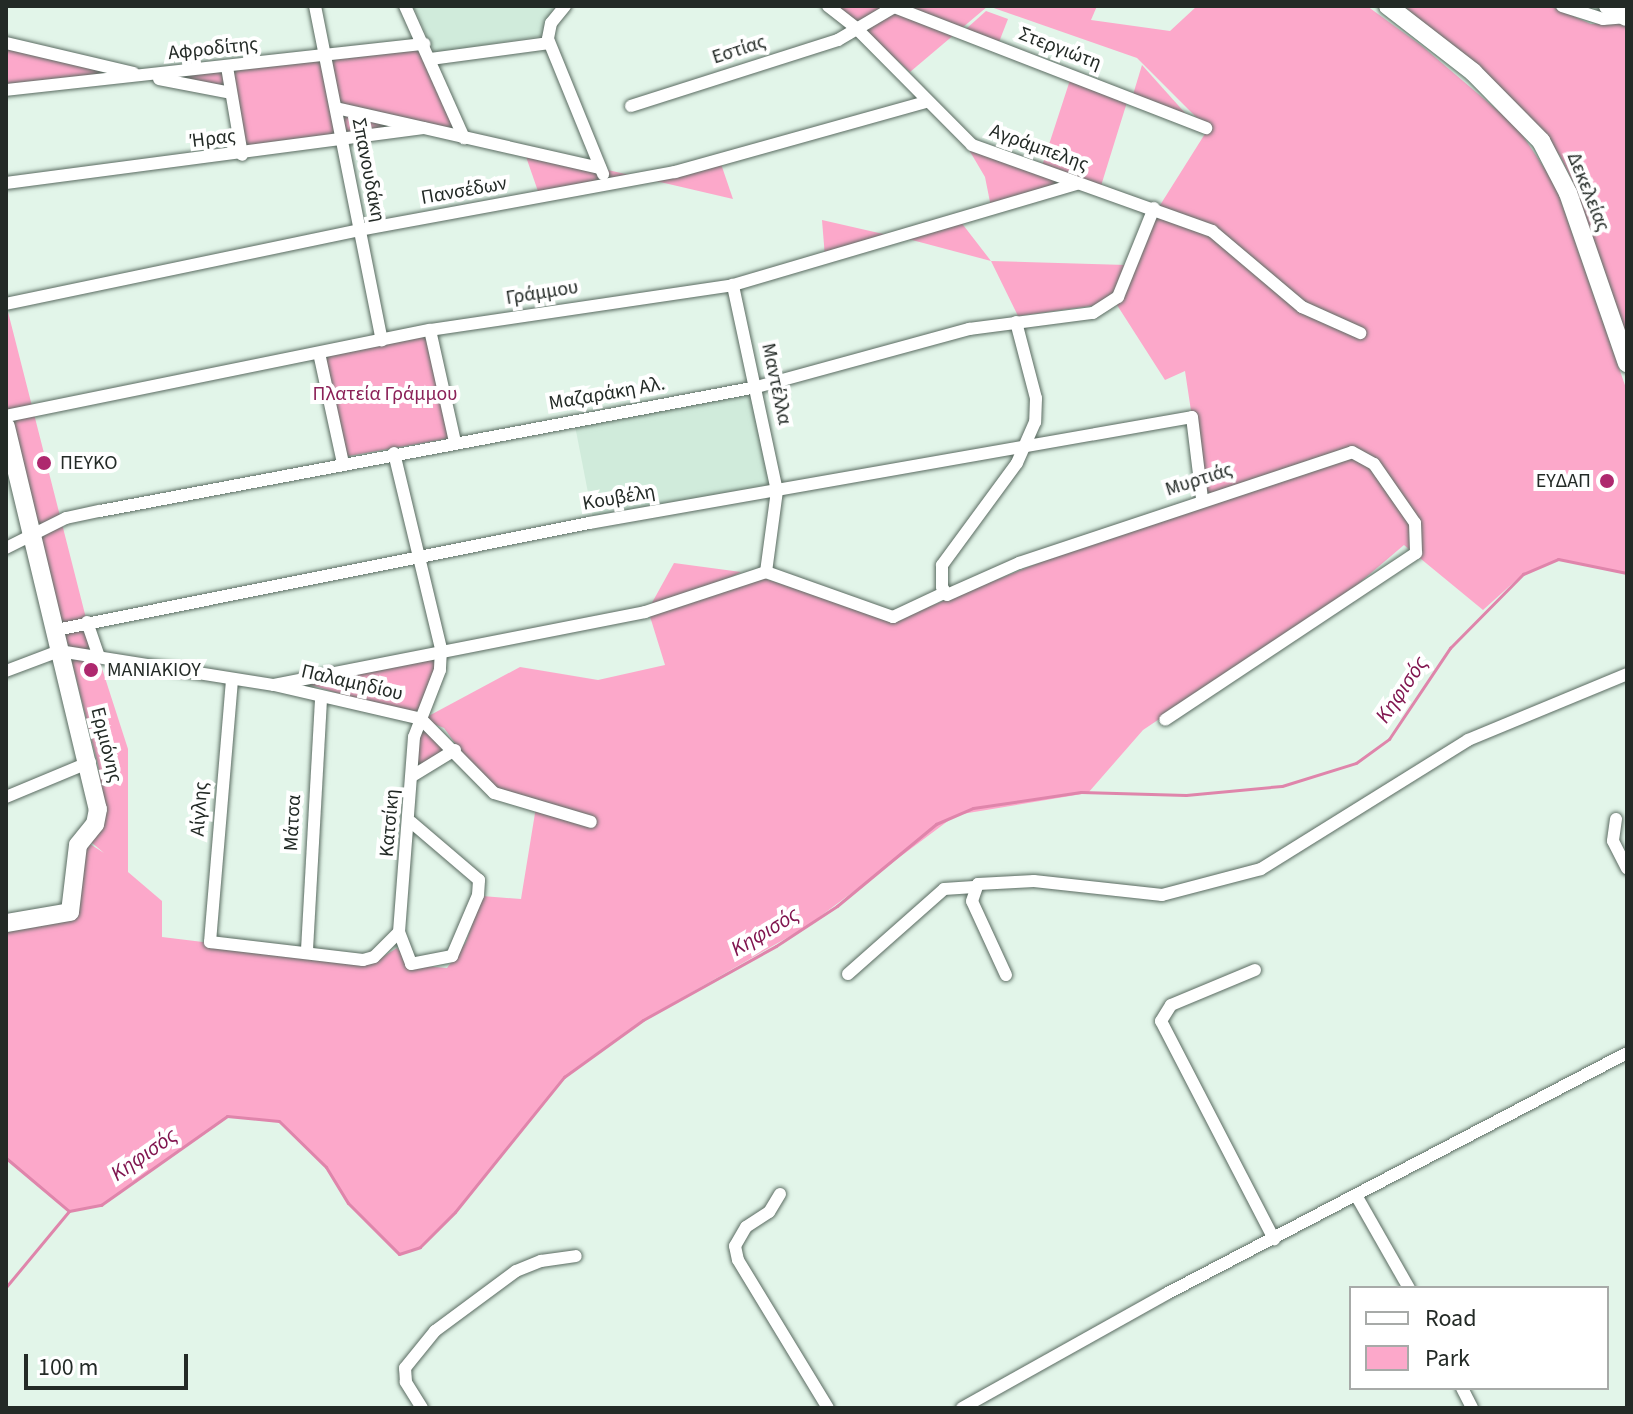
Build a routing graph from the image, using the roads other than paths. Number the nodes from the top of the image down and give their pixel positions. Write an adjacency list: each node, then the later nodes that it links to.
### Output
1 (315, 6): 13 (street, Σπανουδάκη)
2 (405, 6): 12 (street)
3 (828, 6): 9 (street, Αγράμπελης)
4 (1388, 6): 40 (street, Δεκελείας)
5 (1562, 6): 8 (street)
6 (1608, 6): 8 (street)
7 (561, 8): 11 (street)
8 (1626, 17)
9 (857, 29): 19 (street, Αγράμπελης); 20 (street, Εστίας); 23 (street, Στεργιώτη)
10 (6, 43): 16 (street)
11 (549, 43): 14 (street); 27 (street)
12 (424, 44): 13 (street, Αφροδίτης); 14 (street)
13 (328, 58): 15 (street, Αφροδίτης); 21 (street, Σπανουδάκη)
14 (431, 59): 24 (street)
15 (227, 67): 16 (street, Αφροδίτης); 18 (street)
16 (148, 77): 17 (street, Αφροδίτης); 18 (street)
17 (6, 90)
18 (231, 93): 26 (street)
19 (925, 102): 29 (street, Αγράμπελης); 30 (street, Πανσέδων)
20 (631, 106)
21 (336, 108): 22 (street, Ήρας); 25 (street, Σπανουδάκη)
22 (423, 128): 24 (street, Ήρας); 25 (street, Ήρας)
23 (1206, 128)
24 (464, 138): 27 (street, Ήρας)
25 (342, 139): 26 (street, Ήρας); 32 (street, Σπανουδάκη)
26 (242, 155): 28 (street, Ήρας)
27 (600, 168): 30 (street)
28 (6, 183)
29 (1076, 184): 31 (street, Αγράμπελης); 33 (street, Γράμμου)
30 (607, 185): 32 (street, Πανσέδων)
31 (1154, 208): 35 (street, Μαζαράκη Αλ.); 37 (street, Αγράμπελης)
32 (359, 230): 34 (street, Πανσέδων); 38 (street, Σπανουδάκη)
33 (733, 285): 36 (street, Γράμμου); 41 (street, Μαντέλλα)
34 (6, 304)
35 (1016, 322): 41 (street, Μαζαράκη Αλ.); 45 (street)
36 (430, 330): 38 (street, Γράμμου); 44 (street)
37 (1360, 333)
38 (382, 340): 39 (street, Γράμμου)
39 (319, 353): 42 (street, Γράμμου); 47 (street)
40 (1627, 363)
41 (757, 387): 44 (street, Μαζαράκη Αλ.); 48 (street, Μαντέλλα)
42 (6, 416)
43 (6, 427): 50 (street, Ερμιόνης)
44 (455, 442): 46 (street, Μαζαράκη Αλ.)
45 (1027, 446): 48 (street, Κουβέλη); 49 (street, Κουβέλη); 54 (street)
46 (394, 453): 47 (street, Μαζαράκη Αλ.); 52 (street, Παλαμηδίου)
47 (343, 463): 50 (street, Μαζαράκη Αλ.)
48 (777, 491): 52 (street, Κουβέλη); 53 (street, Μαντέλλα)
49 (1202, 499): 54 (street, Μυρτιάς); 66 (street, Μυρτιάς)
50 (31, 534): 51 (street, Μαζαράκη Αλ.); 56 (street, Ερμιόνης)
51 (6, 548)
52 (416, 559): 55 (street, Κουβέλη); 57 (street, Παλαμηδίου)
53 (766, 572): 54 (street, Μυρτιάς); 57 (street)
54 (944, 593)
55 (87, 622): 56 (street, Κουβέλη); 59 (street)
56 (56, 630): 58 (street, Ερμιόνης)
57 (441, 649): 63 (street); 65 (street, Παλαμηδίου)
58 (59, 651): 59 (street, Παλαμηδίου); 60 (street, Παλαμηδίου); 68 (street, Ερμιόνης)
59 (99, 657): 62 (street, Παλαμηδίου)
60 (6, 671)
61 (1627, 674): 75 (street)
62 (232, 680): 63 (street, Παλαμηδίου); 78 (street, Αίγλης)
63 (274, 685): 64 (street, Παλαμηδίου)
64 (321, 698): 65 (street, Παλαμηδίου); 78 (street, Μάτσα)
65 (421, 719): 67 (street); 69 (street, Κατσίκη)
66 (1165, 720)
67 (455, 750): 69 (street); 73 (street)
68 (90, 762): 70 (street); 76 (street, Ερμιόνης)
69 (414, 775): 72 (street, Κατσίκη)
70 (6, 797)
71 (1616, 819): 74 (street)
72 (411, 822): 77 (street, Κατσίκη); 77 (street)
73 (591, 822)
74 (1627, 869)
75 (974, 887): 80 (street); 81 (street)
76 (6, 923)
77 (399, 932): 78 (street)
78 (307, 950)
79 (1255, 970): 85 (street)
80 (848, 974)
81 (1006, 975)
82 (1627, 1053): 84 (street)
83 (780, 1194): 90 (street)
84 (1357, 1197): 85 (street); 87 (street)
85 (1274, 1239): 91 (street)
86 (576, 1256): 89 (street)
87 (1408, 1286)
88 (1463, 1390): 92 (street)
89 (422, 1408)
90 (828, 1408)
91 (962, 1408)
92 (1472, 1408)

